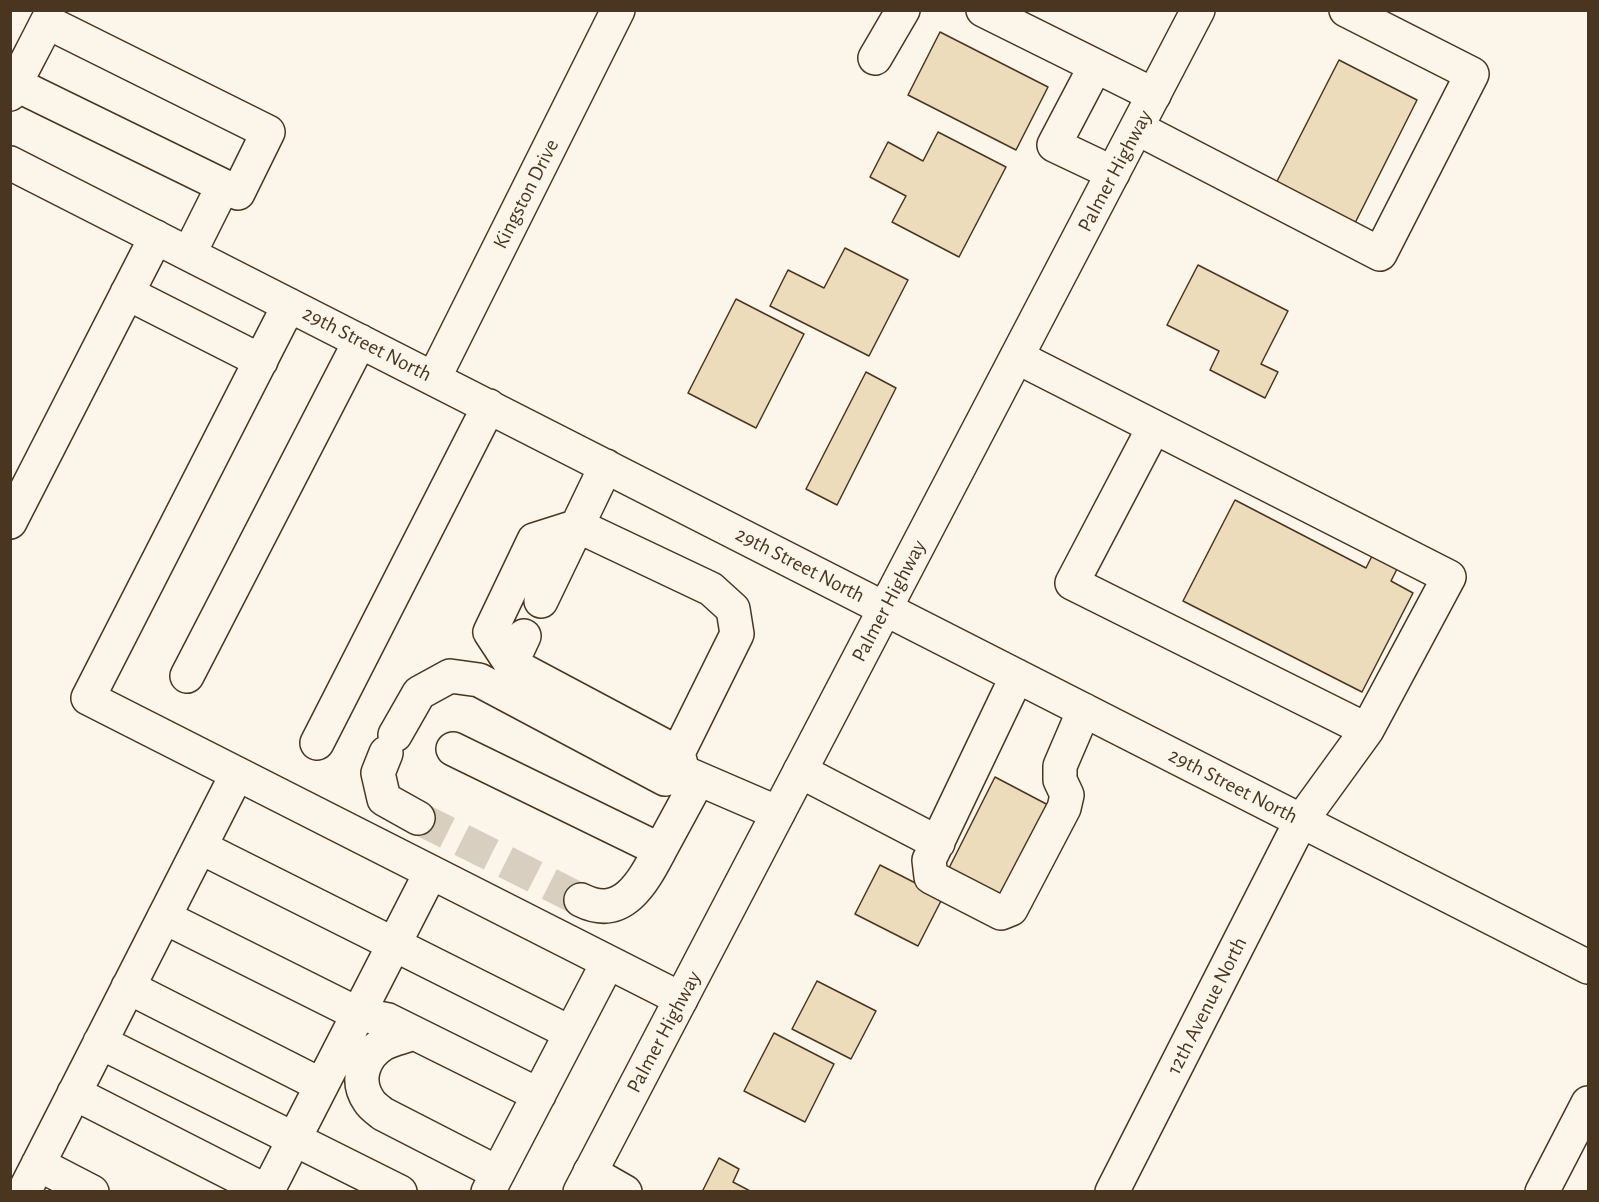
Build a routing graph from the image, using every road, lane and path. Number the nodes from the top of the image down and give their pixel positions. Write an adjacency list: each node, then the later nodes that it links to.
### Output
1 (618, 10): 21 (street, Kingston Drive)
2 (903, 10): 6 (street)
3 (983, 10): 7 (street)
4 (1198, 10): 9 (street, Palmer Highway)
5 (1346, 10): 10 (street)
6 (876, 58)
7 (1095, 67): 9 (street); 12 (street)
8 (13, 89): 13 (street); 13 (street)
9 (1154, 95): 10 (street, Palmer Highway)
10 (1137, 128): 12 (street, Palmer Highway)
11 (10, 163): 14 (street, 29th Street North)
12 (1113, 173): 19 (street, Palmer Highway)
13 (223, 186): 15 (street)
14 (156, 237): 15 (street, 29th Street North); 16 (street)
15 (189, 254): 17 (street, 29th Street North)
16 (127, 293): 20 (street); 25 (street)
17 (289, 305): 18 (street, 29th Street North); 20 (street)
18 (360, 341): 21 (street, 29th Street North); 29 (street)
19 (1017, 357): 23 (street); 28 (street, Palmer Highway)
20 (261, 361): 37 (street)
21 (434, 378): 22 (street, 29th Street North)
22 (489, 406): 24 (street, 29th Street North); 33 (street)
23 (1154, 427): 32 (street, 12th Avenue North); 32 (street)
24 (606, 466): 26 (street); 28 (street, 29th Street North)
25 (10, 522)
26 (578, 526): 27 (street); 35 (street); 35 (street)
27 (541, 601)
28 (885, 608): 30 (street, 29th Street North); 36 (street, Palmer Highway)
29 (187, 676)
30 (1017, 676): 31 (street, 29th Street North); 41 (street)
31 (1084, 710): 40 (street, 29th Street North); 41 (street)
32 (1367, 730): 40 (street, 12th Avenue North)
33 (317, 743)
34 (453, 749): 43 (street)
35 (686, 768): 38 (street); 39 (street); 43 (street)
36 (800, 771): 38 (street, Palmer Highway); 41 (street)
37 (237, 774): 42 (street); 44 (street)
38 (778, 813): 51 (street, Palmer Highway)
39 (418, 818)
40 (1301, 821): 49 (street, 29th Street North); 68 (street, 12th Avenue North)
41 (938, 843)
42 (200, 847): 46 (street); 47 (street)
43 (660, 850): 45 (street)
44 (431, 872): 47 (street); 48 (street)
45 (581, 900)
46 (164, 917): 50 (street); 52 (street)
47 (394, 944): 52 (street); 54 (street)
48 (608, 962): 51 (street); 54 (street)
49 (1588, 967)
50 (128, 987): 55 (street); 56 (street)
51 (681, 999): 63 (street, Palmer Highway)
52 (358, 1014): 53 (street); 56 (street)
53 (414, 1033): 58 (street); 62 (street)
54 (571, 1033): 58 (street)
55 (100, 1042): 57 (street); 60 (street)
56 (321, 1086): 60 (street)
57 (75, 1093): 61 (street); 65 (street)
58 (538, 1095): 62 (street)
59 (1588, 1103): 69 (street)
60 (294, 1139): 65 (street); 66 (street)
61 (31, 1178): 64 (street)
62 (493, 1182)
63 (585, 1182): 67 (street)
64 (92, 1191)
65 (267, 1191)
66 (400, 1191)
67 (625, 1191)
68 (1112, 1191)
69 (1542, 1191)

